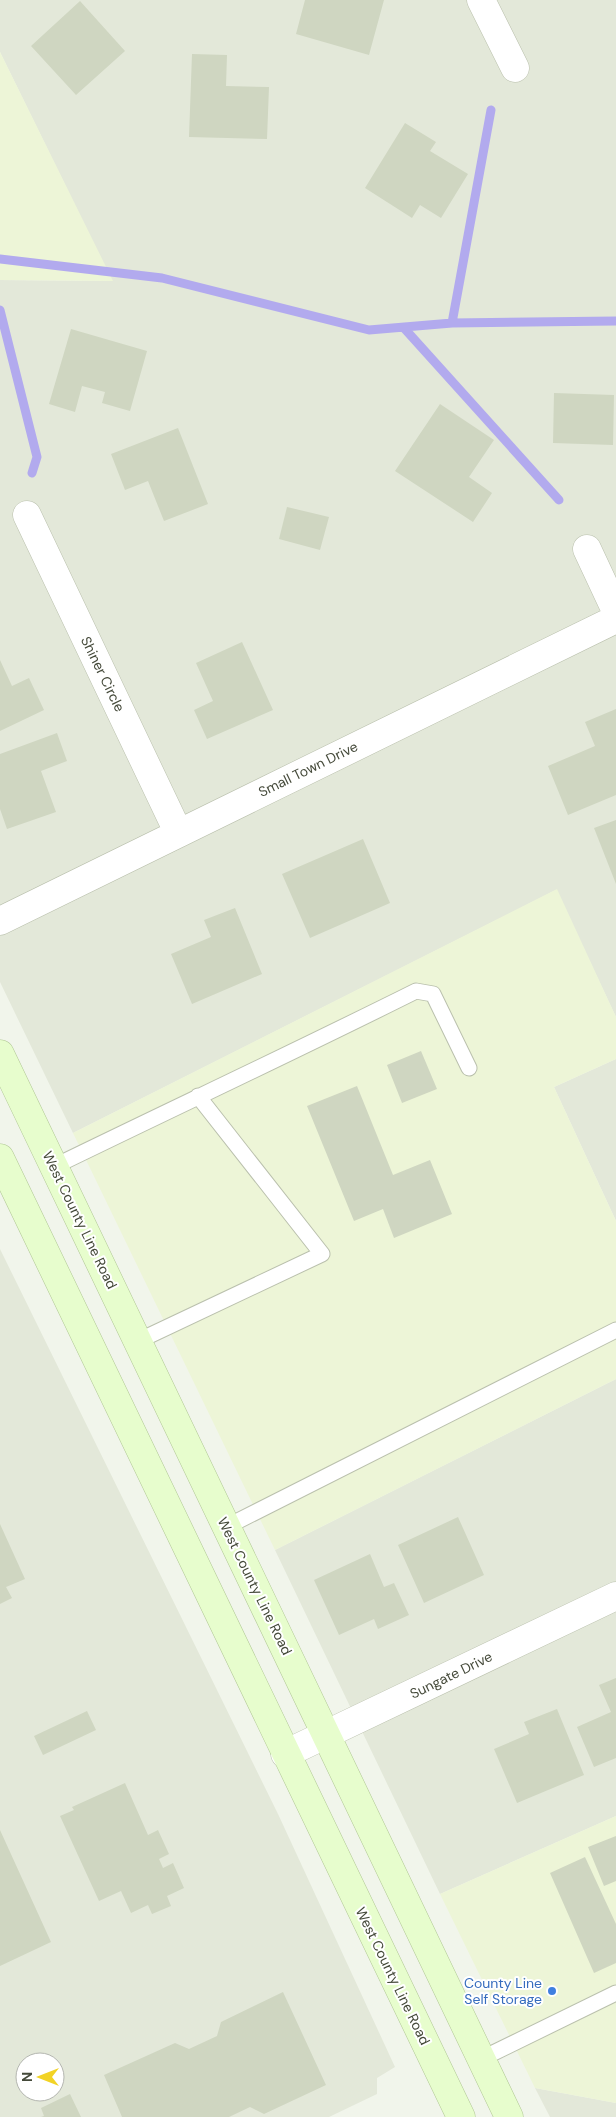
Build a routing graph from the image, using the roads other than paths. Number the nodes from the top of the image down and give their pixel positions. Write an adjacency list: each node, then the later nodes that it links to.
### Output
1 (481, 0): 2 (street)
2 (515, 68)
3 (27, 515): 7 (street, Shiner Circle)
4 (587, 549): 5 (street)
5 (616, 611)
6 (616, 619): 7 (street, Small Town Drive)
7 (178, 832): 8 (street, Small Town Drive)
8 (0, 921)
9 (0, 1054): 13 (main road, West County Line Road)
10 (469, 1068): 11 (lane)
11 (198, 1096): 13 (lane); 15 (lane)
12 (0, 1158): 19 (main road, West County Line Road)
13 (53, 1167): 15 (main road, West County Line Road)
14 (616, 1330): 16 (lane)
15 (138, 1341): 16 (main road, West County Line Road)
16 (226, 1527): 18 (main road, West County Line Road)
17 (616, 1596): 18 (street, Sungate Drive)
18 (327, 1734): 19 (street, Sungate Drive); 21 (main road, West County Line Road)
19 (285, 1754): 22 (main road, West County Line Road)
20 (616, 1993): 21 (lane)
21 (481, 2059): 22 (main road); 24 (main road, West County Line Road)
22 (443, 2079): 23 (main road, West County Line Road)
23 (461, 2117)
24 (510, 2117)

